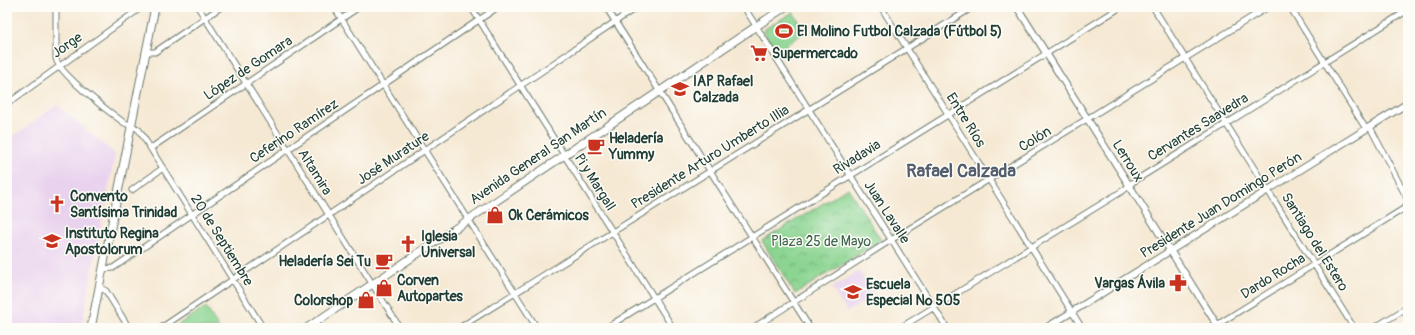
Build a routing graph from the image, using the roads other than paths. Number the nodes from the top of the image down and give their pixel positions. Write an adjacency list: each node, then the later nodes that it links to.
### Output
1 (56, 7): 32 (street)
2 (142, 7): 32 (street, Jorge)
3 (155, 7): 28 (main road)
4 (198, 7): 22 (street, Altamira)
5 (221, 7): 22 (street)
6 (334, 7): 23 (street)
7 (359, 7): 23 (street, López de Gomara)
8 (471, 7): 24 (street, Pi y Margall)
9 (498, 7): 24 (street, Ceferino Ramírez)
10 (606, 7): 25 (street)
11 (637, 7): 25 (street, José Murature)
12 (744, 7): 26 (street, Juan Lavalle)
13 (785, 7): 26 (main road, Avenida General San Martín)
14 (881, 7): 27 (street, Entre Ríos)
15 (973, 7): 27 (street, Presidente Arturo Umberto Illia)
16 (1017, 7): 29 (street, Lerroux)
17 (1120, 7): 29 (street, Rivadavia)
18 (1153, 7): 30 (street, Santiago del Estero)
19 (1268, 7): 30 (street, Colón)
20 (1290, 7): 31 (street)
21 (1408, 10): 31 (street, Cervantes Saavedra)
22 (205, 18): 28 (street); 33 (street, Altamira)
23 (342, 18): 33 (street, López de Gomara); 34 (street)
24 (479, 19): 34 (street, Ceferino Ramírez); 35 (street, Pi y Margall)
25 (616, 21): 35 (street, José Murature); 36 (street)
26 (757, 26): 36 (main road, Avenida General San Martín); 39 (street, Juan Lavalle)
27 (907, 49): 39 (street, Presidente Arturo Umberto Illia); 40 (street, Entre Ríos)
28 (146, 52): 43 (main road)
29 (1046, 54): 40 (street, Rivadavia); 41 (street, Lerroux)
30 (1185, 58): 41 (street, Colón); 42 (street, Santiago del Estero)
31 (1325, 63): 42 (street, Cervantes Saavedra); 44 (street)
32 (58, 66): 38 (street, Jorge); 43 (street, 20 de Septiembre)
33 (246, 84): 45 (street, López de Gomara); 46 (street, Altamira)
34 (383, 85): 46 (street, Ceferino Ramírez); 47 (street)
35 (520, 86): 47 (street, José Murature); 48 (street, Pi y Margall)
36 (659, 90): 48 (main road, Avenida General San Martín); 50 (street)
37 (1408, 103): 44 (street, Presidente Juan Domingo Perón)
38 (7, 104)
39 (809, 110): 50 (street, Presidente Arturo Umberto Illia); 51 (street, Juan Lavalle)
40 (948, 115): 51 (street, Rivadavia); 52 (street, Entre Ríos)
41 (1088, 120): 52 (street, Colón); 53 (street, Lerroux)
42 (1226, 123): 53 (street, Cervantes Saavedra); 55 (street, Santiago del Estero)
43 (130, 126): 45 (street, 20 de Septiembre); 67 (main road)
44 (1368, 128): 55 (street, Presidente Juan Domingo Perón); 56 (street)
45 (150, 148): 49 (street, 20 de Septiembre)
46 (288, 150): 58 (street, Ceferino Ramírez); 59 (street, Altamira)
47 (424, 151): 59 (street, José Murature); 60 (street)
48 (564, 155): 60 (main road, Avenida General San Martín); 61 (street, Pi y Margall)
49 (163, 168): 54 (street); 58 (street, 20 de Septiembre)
50 (711, 171): 61 (street, Presidente Arturo Umberto Illia); 62 (street)
51 (850, 175): 62 (street, Rivadavia); 63 (street, Juan Lavalle)
52 (990, 180): 63 (street, Colón); 64 (street, Entre Ríos)
53 (1129, 186): 64 (street, Cervantes Saavedra); 65 (street, Lerroux)
54 (132, 190)
55 (1268, 190): 65 (street, Presidente Juan Domingo Perón); 66 (street, Santiago del Estero)
56 (1408, 200)
57 (1408, 206): 66 (street, Dardo Rocha)
58 (192, 214): 67 (street, Ceferino Ramírez); 68 (street, 20 de Septiembre)
59 (328, 216): 68 (street, José Murature); 69 (street, Altamira)
60 (469, 218): 69 (main road, Avenida General San Martín); 71 (street)
61 (612, 232): 71 (street, Presidente Arturo Umberto Illia); 72 (street, Pi y Margall)
62 (752, 237): 72 (street, Rivadavia); 73 (street)
63 (891, 240): 73 (street, Colón); 74 (street, Juan Lavalle)
64 (1031, 246): 74 (street, Cervantes Saavedra); 76 (street, Entre Ríos)
65 (1170, 251): 76 (street, Presidente Juan Domingo Perón); 77 (street, Lerroux)
66 (1314, 264): 77 (street, Dardo Rocha); 94 (street, Santiago del Estero)
67 (103, 268): 70 (main road)
68 (233, 280): 80 (street, José Murature); 81 (street, 20 de Septiembre)
69 (372, 284): 82 (main road, Avenida General San Martín); 83 (street, Altamira)
70 (99, 287): 78 (main road); 79 (street)
71 (515, 294): 84 (street, Presidente Arturo Umberto Illia); 85 (street)
72 (654, 298): 86 (street, Rivadavia); 87 (street, Pi y Margall)
73 (794, 302): 88 (street, Colón); 89 (street)
74 (933, 307): 90 (street, Cervantes Saavedra); 91 (street, Juan Lavalle)
75 (1408, 307): 95 (street)
76 (1072, 312): 92 (street, Presidente Juan Domingo Perón); 93 (street, Entre Ríos)
77 (1216, 327)
78 (91, 328)
79 (129, 328)
80 (161, 328)
81 (263, 328)
82 (307, 328)
83 (400, 328)
84 (459, 328)
85 (537, 328)
86 (606, 328)
87 (673, 328)
88 (753, 328)
89 (810, 328)
90 (900, 328)
91 (947, 328)
92 (1046, 328)
93 (1082, 328)
94 (1354, 328)
95 (1374, 328)

